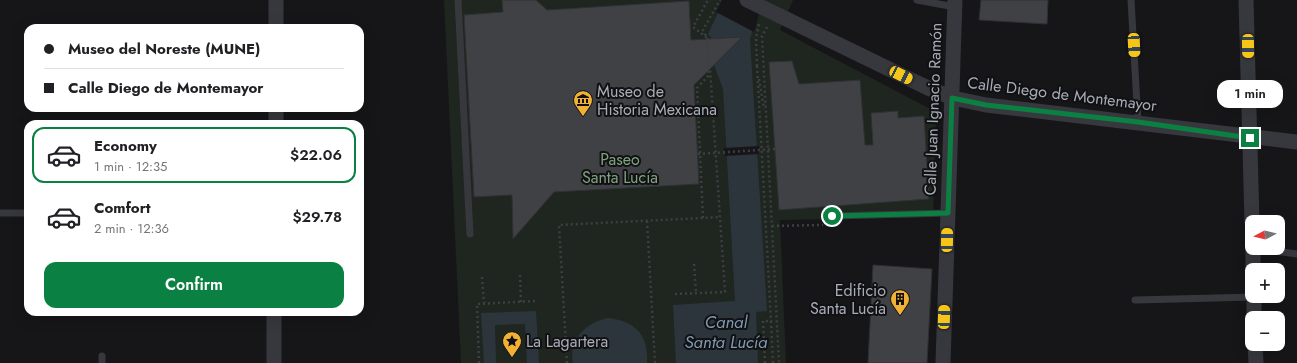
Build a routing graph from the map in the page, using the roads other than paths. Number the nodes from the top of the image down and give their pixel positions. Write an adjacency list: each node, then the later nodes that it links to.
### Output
1 (276, 0): 8 (street)
2 (458, 0): 18 (lane)
3 (747, 0): 9 (street, Calle Diego de Montemayor, bridge)
4 (917, 0): 7 (lane)
5 (1131, 0): 10 (lane)
6 (1246, 0): 11 (street)
7 (955, 4): 9 (street, Calle Juan Ignacio Ramón)
8 (276, 24)
9 (952, 98): 10 (street, Calle Diego de Montemayor); 15 (street, Calle Juan Ignacio Ramón)
10 (1138, 122): 11 (street, Calle Diego de Montemayor)
11 (1250, 138): 12 (street, Calle Diego de Montemayor); 16 (street)
12 (1297, 142)
13 (0, 213): 14 (lane)
14 (24, 213)
15 (948, 213): 17 (lane); 26 (street, Calle Juan Ignacio Ramón)
16 (1252, 215)
17 (832, 216)
18 (470, 234)
19 (1285, 252): 20 (lane)
20 (1297, 254)
21 (1245, 297): 22 (lane)
22 (1135, 300)
23 (274, 316): 25 (street)
24 (1255, 351): 27 (street)
25 (274, 363)
26 (943, 363)
27 (1256, 363)

